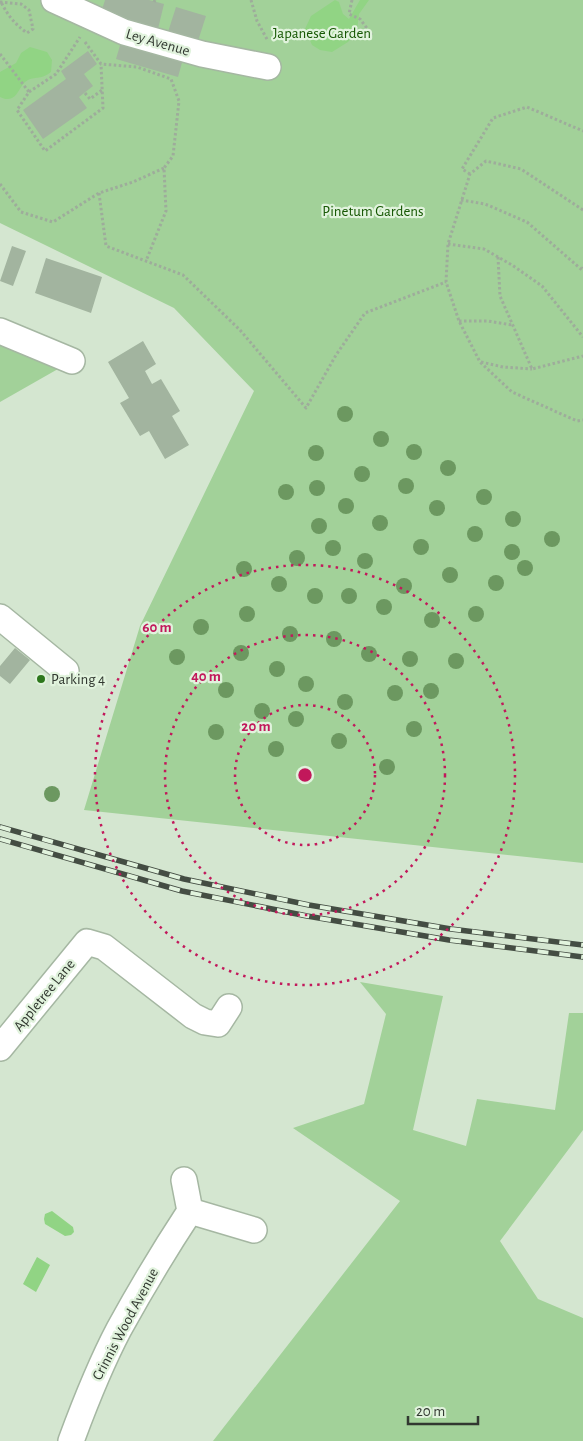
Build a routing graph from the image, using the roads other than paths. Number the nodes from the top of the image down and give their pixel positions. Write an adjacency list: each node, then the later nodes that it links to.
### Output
1 (54, 0): 2 (street, Ley Avenue)
2 (268, 67)
3 (0, 331): 4 (street)
4 (72, 361)
5 (0, 617): 6 (street)
6 (66, 671)
7 (229, 1007): 8 (street, Appletree Lane)
8 (0, 1048)
9 (184, 1180): 10 (street)
10 (190, 1211): 11 (street); 12 (street, Crinnis Wood Avenue)
11 (254, 1230)
12 (70, 1441)

